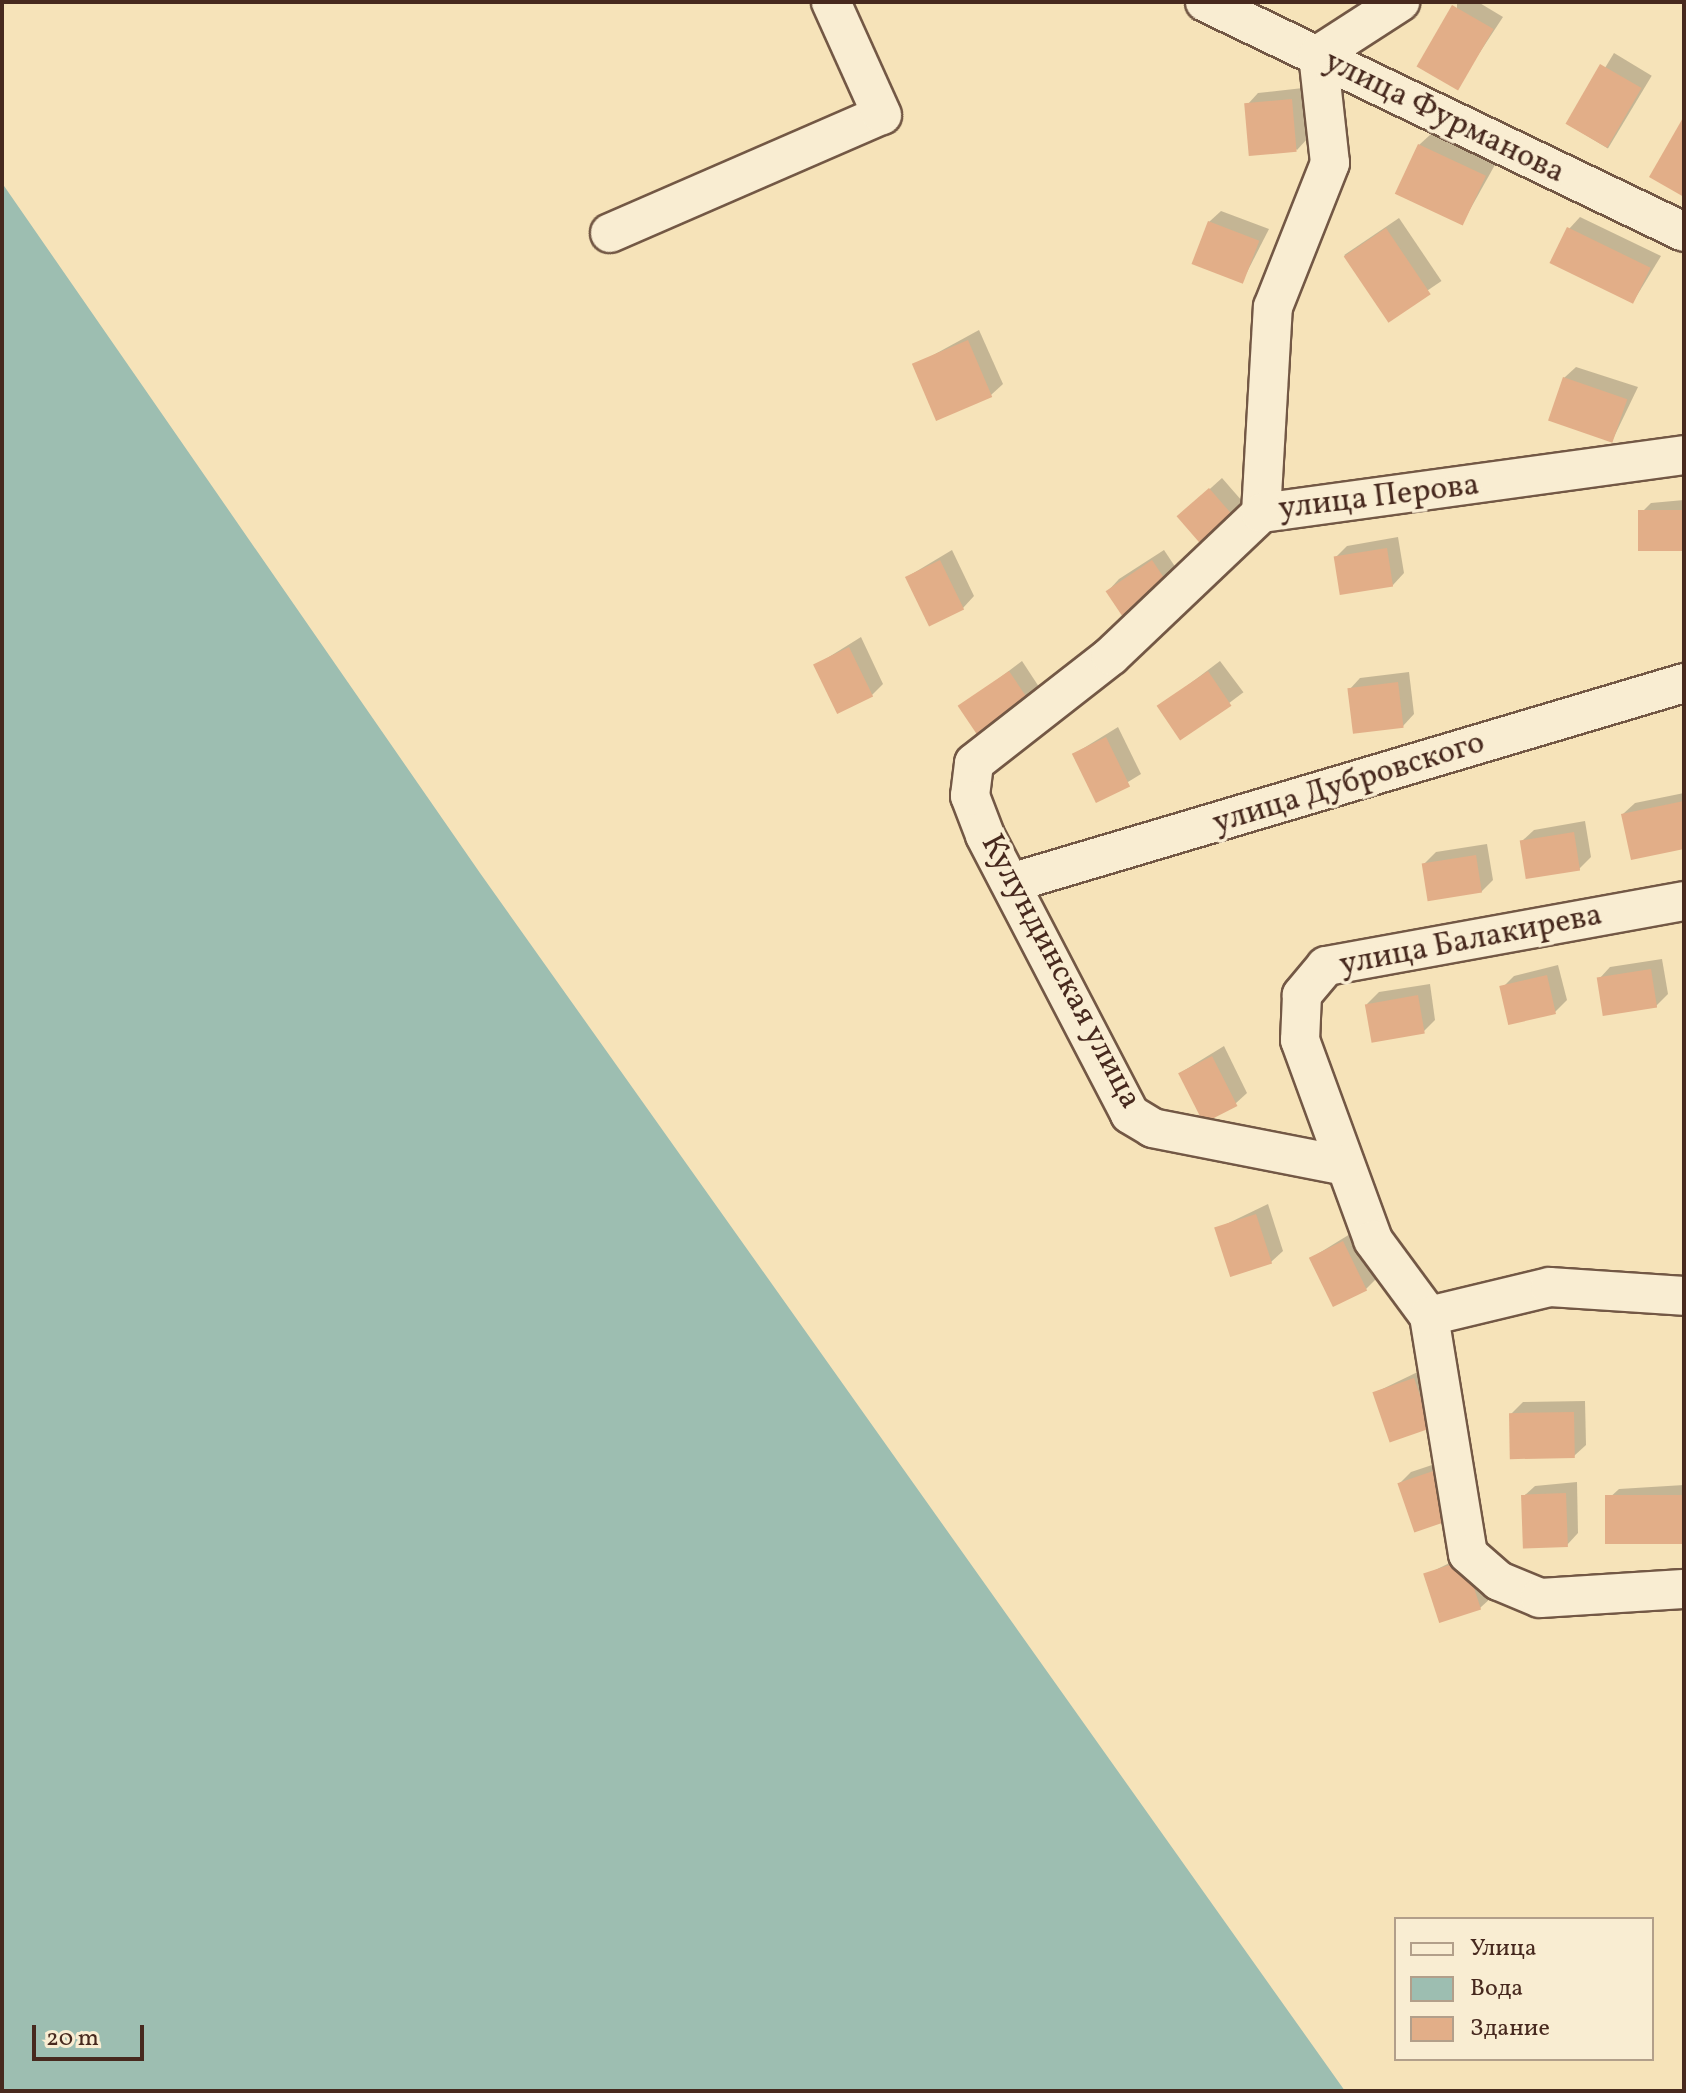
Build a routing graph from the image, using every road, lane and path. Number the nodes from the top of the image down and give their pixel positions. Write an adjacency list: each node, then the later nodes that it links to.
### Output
1 (831, 2): 6 (street)
2 (1205, 2): 4 (street, улица Фурманова)
3 (1400, 2): 4 (street)
4 (1318, 55): 5 (street, улица Фурманова); 8 (street)
5 (1684, 232)
6 (610, 233)
7 (1684, 455): 8 (street, улица Перова)
8 (1261, 513): 10 (street, улица Перова)
9 (1684, 683): 11 (street, улица Дубровского)
10 (974, 763): 11 (street, Кулундинская улица)
11 (1014, 882): 13 (street, Кулундинская улица)
12 (1684, 901): 13 (street, улица Балакирева)
13 (1341, 1165): 15 (street, улица Балакирева)
14 (1684, 1296): 15 (street)
15 (1429, 1316): 16 (street)
16 (1684, 1589)

